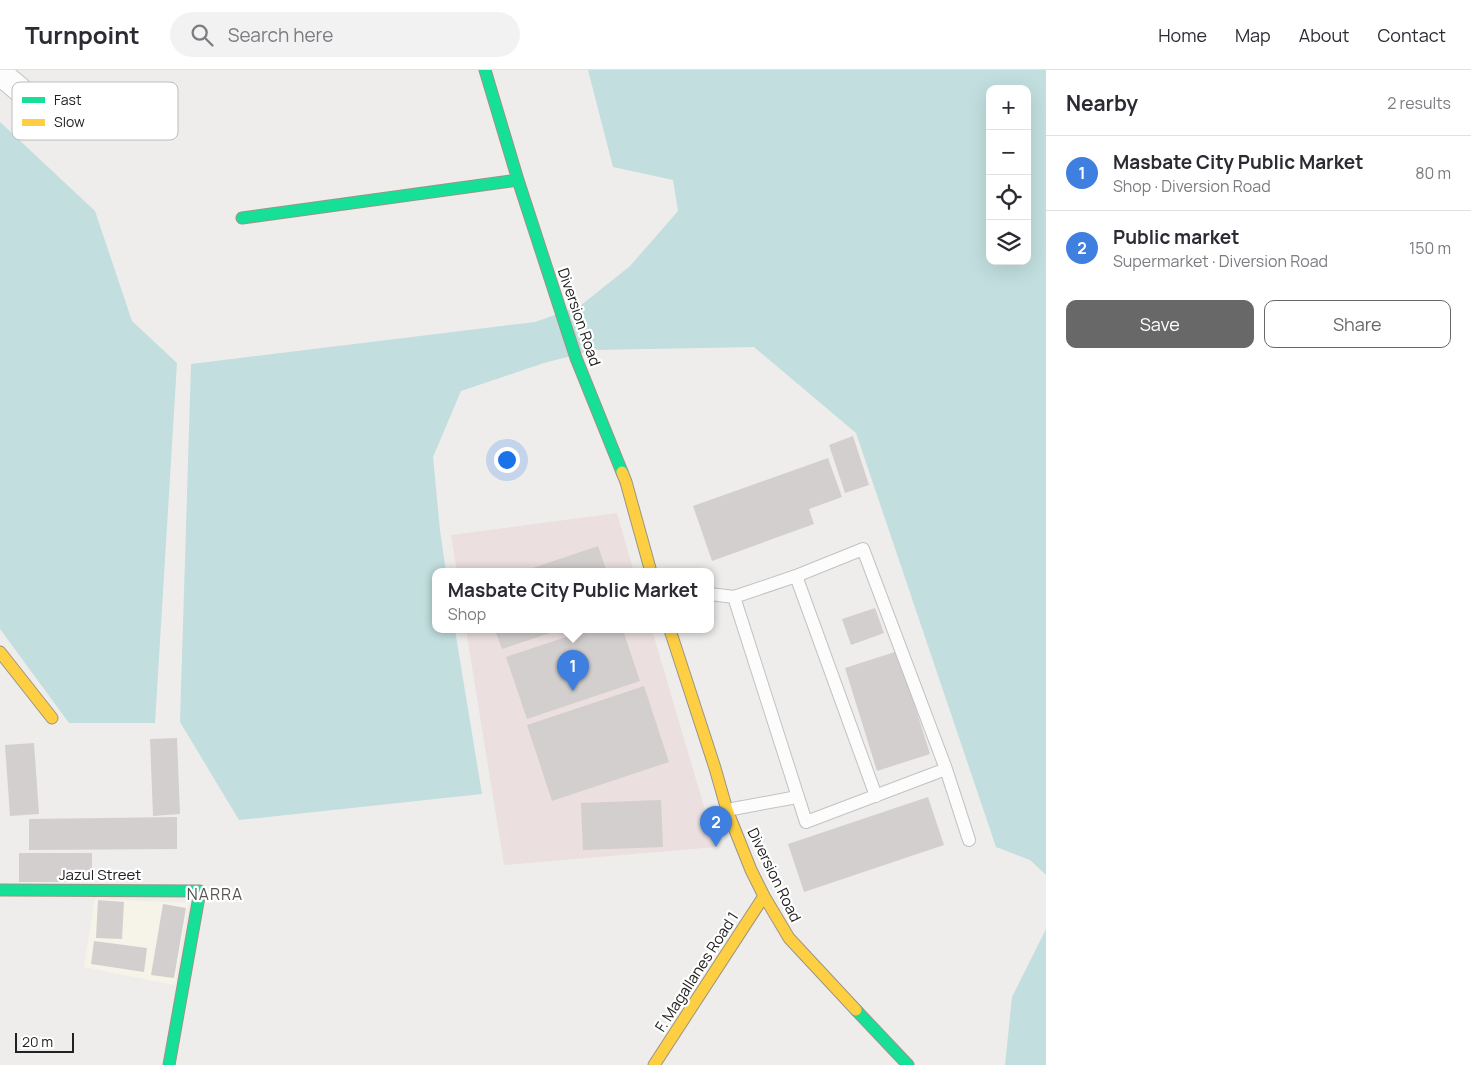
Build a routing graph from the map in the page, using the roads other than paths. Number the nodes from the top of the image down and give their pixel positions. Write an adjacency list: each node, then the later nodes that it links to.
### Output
1 (485, 70): 4 (street, Diversion Road)
2 (0, 73): 3 (street)
3 (12, 83)
4 (518, 180): 5 (street); 6 (street, Diversion Road)
5 (242, 218)
6 (650, 568)
7 (796, 576): 9 (lane); 13 (lane); 14 (lane)
8 (714, 595): 9 (lane)
9 (734, 598): 15 (lane)
10 (671, 633): 16 (street, Diversion Road)
11 (0, 652): 12 (street)
12 (52, 718)
13 (946, 769): 14 (lane); 17 (lane)
14 (876, 796): 15 (lane)
15 (797, 797): 16 (lane)
16 (727, 810): 19 (street, Diversion Road)
17 (969, 840)
18 (0, 890): 20 (street, Jazul Street)
19 (764, 896): 21 (street, F. Magallanes Road 1); 22 (street, Diversion Road)
20 (169, 1065)
21 (654, 1065)
22 (908, 1065)

